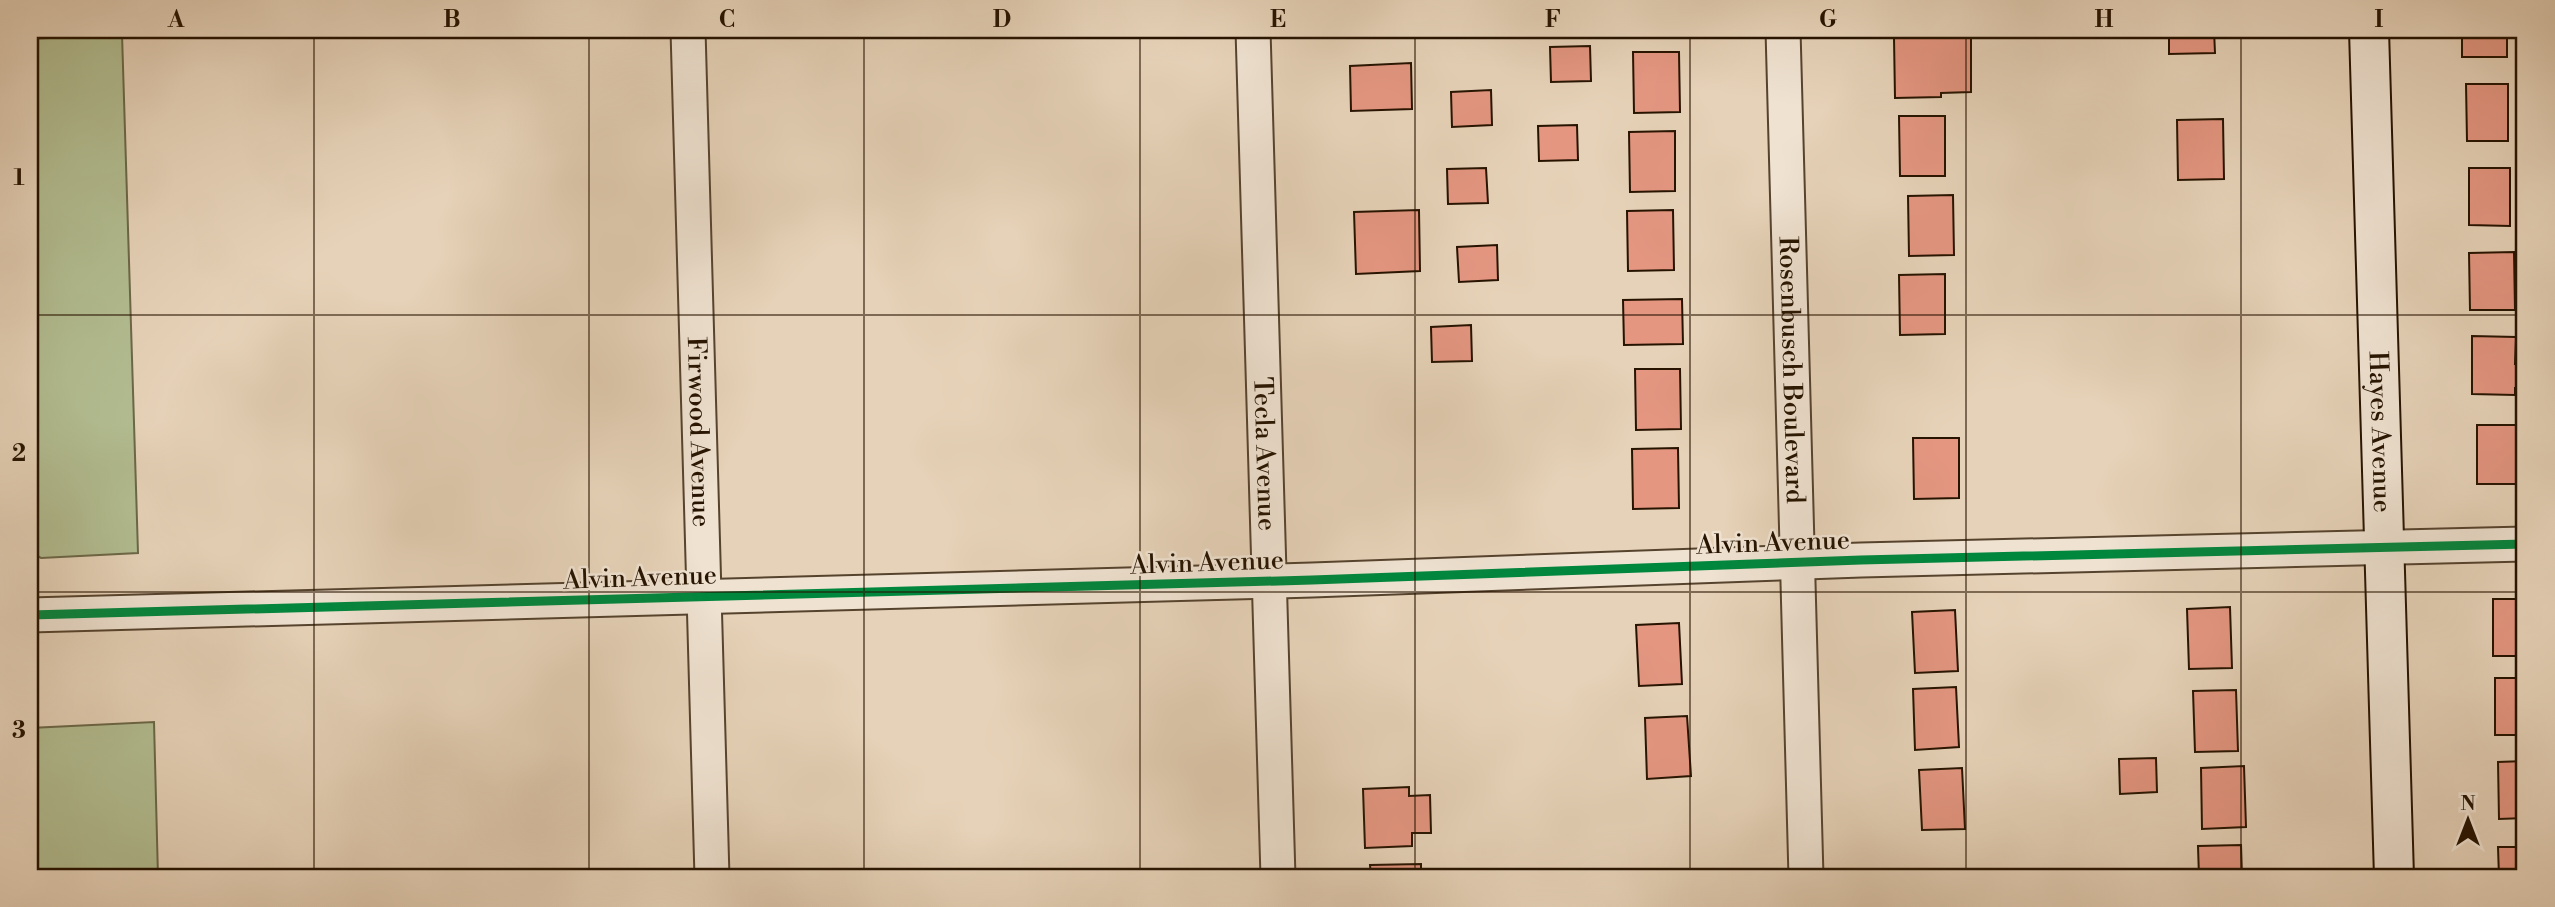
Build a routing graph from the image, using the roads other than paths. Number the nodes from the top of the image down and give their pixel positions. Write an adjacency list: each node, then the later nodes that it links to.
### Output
1 (688, 30): 9 (street, Firwood Avenue)
2 (1253, 30): 8 (street, Tecla Avenue)
3 (1783, 30): 7 (street, Rosenbusch Boulevard)
4 (2370, 30): 6 (street, Hayes Avenue)
5 (2525, 544): 6 (street, Alvin Avenue)
6 (2385, 545): 7 (street, Alvin Avenue); 14 (street, Hayes Avenue)
7 (1797, 562): 8 (street, Alvin Avenue); 13 (street, Rosenbusch Boulevard)
8 (1269, 581): 9 (street, Alvin Avenue); 12 (street, Tecla Avenue)
9 (704, 596): 10 (street, Alvin Avenue); 11 (street, Firwood Avenue)
10 (30, 615)
11 (712, 877)
12 (1278, 877)
13 (1806, 877)
14 (2394, 877)

